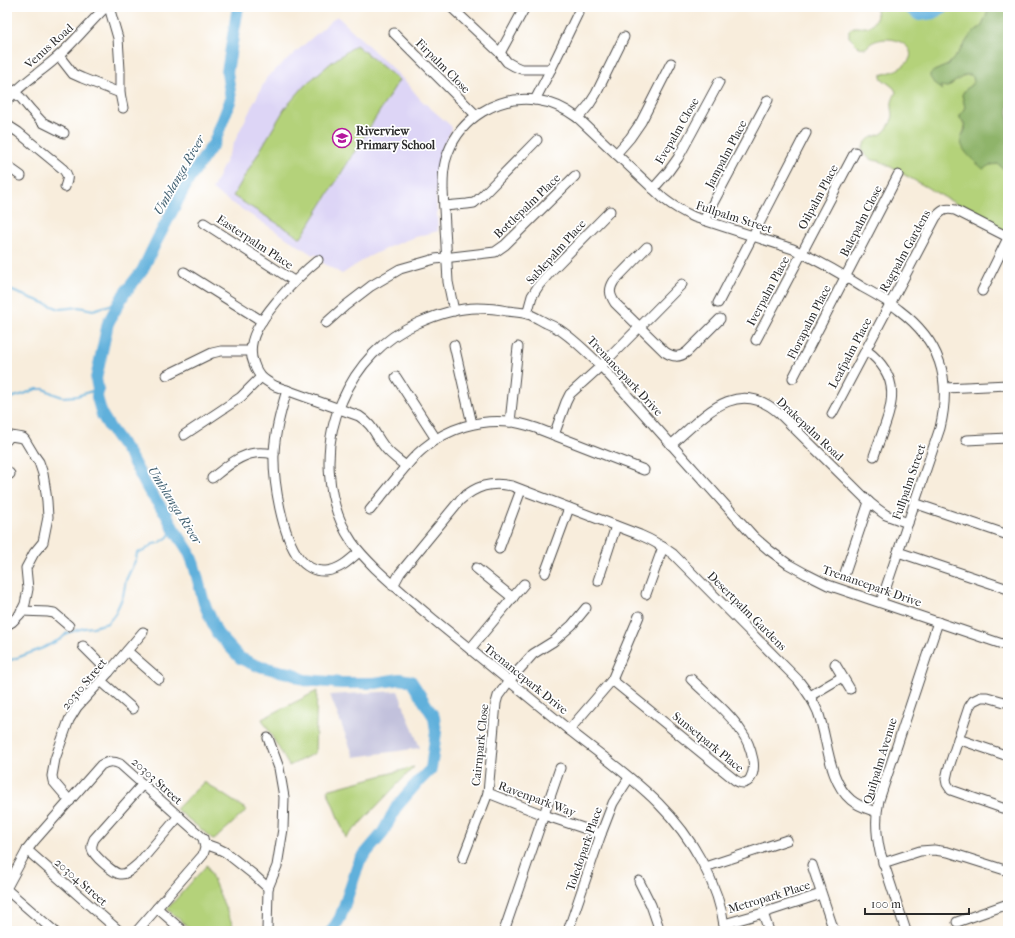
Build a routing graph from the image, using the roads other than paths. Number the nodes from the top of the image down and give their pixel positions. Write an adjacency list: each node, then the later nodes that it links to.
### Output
1 (108, 7): 8 (street, Venus Road); 13 (street)
2 (451, 7): 7 (street)
3 (526, 7): 7 (street)
4 (578, 13): 10 (street)
5 (394, 33): 18 (street, Firpalm Close)
6 (624, 38): 19 (street)
7 (500, 53): 10 (street)
8 (59, 56): 12 (street, Venus Road); 13 (street)
9 (671, 63): 25 (street)
10 (551, 69): 14 (street)
11 (719, 82): 31 (street, Evepalm Close)
12 (11, 89): 16 (street, Venus Road); 21 (street)
13 (120, 93): 17 (street)
14 (535, 100): 18 (street, Fullpalm Street); 19 (street, Fullpalm Street)
15 (768, 100): 34 (street, Jampalm Place)
16 (7, 101)
17 (123, 108)
18 (476, 115): 32 (street, Fullpalm Street)
19 (578, 118): 25 (street, Fullpalm Street)
20 (7, 125): 30 (street)
21 (64, 133)
22 (806, 133): 36 (street)
23 (537, 140): 32 (street)
24 (855, 152): 39 (street, Oilpalm Place)
25 (616, 154): 31 (street, Fullpalm Street)
26 (7, 166): 28 (street)
27 (898, 175): 43 (street, Balepalm Close)
28 (21, 176)
29 (575, 176): 40 (street, Bottlepalm Place)
30 (65, 187)
31 (653, 189): 34 (street, Fullpalm Street)
32 (444, 206): 40 (street, Fullpalm Street)
33 (610, 211): 50 (street, Sablepalm Place)
34 (704, 220): 36 (street, Fullpalm Street)
35 (204, 224): 44 (street, Easterpalm Place)
36 (754, 236): 39 (street, Fullpalm Street); 47 (street)
37 (1008, 238): 46 (street, Ragpalm Gardens); 48 (street, Ragpalm Gardens)
38 (647, 247): 54 (street)
39 (802, 253): 43 (street, Fullpalm Street); 55 (street, Iverpalm Place)
40 (447, 258): 49 (street, Fullpalm Street); 53 (street, Bottlepalm Place)
41 (318, 260): 44 (street)
42 (184, 272): 52 (street)
43 (846, 277): 48 (street, Fullpalm Street); 64 (street, Florapalm Place)
44 (294, 281): 52 (street)
45 (682, 284): 54 (street)
46 (982, 292)
47 (718, 303)
48 (890, 304): 58 (street, Leafpalm Place); 66 (street, Fullpalm Street)
49 (454, 311): 50 (street, Trenancepark Drive); 68 (street, Trenancepark Drive)
50 (527, 314): 60 (street, Trenancepark Drive)
51 (720, 319): 54 (street)
52 (262, 321): 59 (street)
53 (326, 323)
54 (640, 327): 60 (street)
55 (756, 340)
56 (454, 345): 71 (street)
57 (518, 347): 70 (street)
58 (866, 350): 69 (street, Leafpalm Place); 80 (street)
59 (251, 351): 61 (street); 62 (street)
60 (602, 366): 73 (street); 78 (street, Trenancepark Drive)
61 (168, 375)
62 (261, 377): 67 (street); 72 (street)
63 (396, 377): 75 (street)
64 (793, 378)
65 (1008, 385): 66 (street)
66 (945, 388): 86 (street, Fullpalm Street)
67 (287, 390): 68 (street); 79 (street)
68 (338, 409): 81 (street); 94 (street, Trenancepark Drive)
69 (832, 414)
70 (510, 422): 71 (street); 73 (street)
71 (472, 424): 75 (street)
72 (184, 435)
73 (554, 435): 82 (street)
74 (1008, 438): 77 (street)
75 (436, 439): 81 (street)
76 (7, 440): 107 (street)
77 (966, 440)
78 (672, 445): 85 (street, Drakepalm Road); 105 (street, Trenancepark Drive)
79 (274, 454): 83 (street); 94 (street)
80 (874, 456)
81 (406, 466): 88 (street)
82 (644, 470)
83 (212, 478)
84 (521, 490): 87 (street, Desertpalm Gardens); 93 (street); 101 (street, Desertpalm Gardens)
85 (869, 502): 89 (street, Drakepalm Road); 98 (street)
86 (914, 504): 89 (street, Fullpalm Street); 91 (street)
87 (569, 508): 90 (street, Desertpalm Gardens); 97 (street)
88 (370, 510)
89 (908, 523): 95 (street, Fullpalm Street)
90 (616, 526): 92 (street, Desertpalm Gardens); 99 (street)
91 (1008, 535)
92 (663, 547): 103 (street); 126 (street, Desertpalm Gardens)
93 (499, 549)
94 (360, 552): 101 (street, Trenancepark Drive)
95 (898, 552): 102 (street); 105 (street, Fullpalm Street)
96 (476, 568): 104 (street)
97 (545, 573)
98 (844, 576)
99 (598, 581)
100 (524, 584): 104 (street)
101 (394, 586): 115 (street, Trenancepark Drive)
102 (1008, 588)
103 (646, 594)
104 (513, 598): 115 (street)
105 (880, 602): 109 (street, Trenancepark Drive)
106 (586, 608): 124 (street, Cairnpark Close)
107 (21, 611): 110 (street); 111 (street)
108 (639, 616): 122 (street)
109 (938, 622): 114 (street, Trenancepark Drive); 139 (street, Quilpalm Avenue)
110 (7, 625)
111 (69, 626)
112 (144, 632): 116 (street, 20310 Street)
113 (84, 646): 118 (street)
114 (1008, 646)
115 (470, 649): 124 (street, Trenancepark Drive)
116 (127, 651): 118 (street, 20310 Street); 120 (street)
117 (835, 664): 119 (street)
118 (109, 672): 123 (street, 20310 Street)
119 (842, 677): 125 (street); 126 (street)
120 (159, 679)
121 (691, 679): 122 (street, Sunsetpark Place)
122 (612, 680): 129 (street)
123 (101, 681): 128 (street); 137 (street, 20310 Street)
124 (509, 681): 129 (street, Trenancepark Drive); 136 (street, Cairnpark Close)
125 (850, 689)
126 (810, 696): 139 (street, Desertpalm Gardens)
127 (1008, 703): 131 (street)
128 (133, 708)
129 (569, 730): 134 (street, Trenancepark Drive)
130 (268, 738): 154 (street)
131 (958, 739): 132 (street); 138 (street)
132 (1008, 756)
133 (560, 768): 140 (street)
134 (629, 778): 142 (street, Toledopark Place); 149 (street, Trenancepark Drive)
135 (142, 784): 137 (street, 20303 Street); 141 (street, 20303 Street); 141 (street)
136 (488, 793): 140 (street, Ravenpark Way); 146 (street, Cairnpark Close)
137 (70, 801): 145 (street, 20303 Street)
138 (1008, 810)
139 (876, 812): 147 (street, Quilpalm Avenue)
140 (544, 815): 142 (street, Ravenpark Way); 166 (street)
141 (178, 816): 144 (street, 20303 Street)
142 (601, 834): 167 (street, Toledopark Place)
143 (787, 840): 149 (street)
144 (205, 844): 154 (street); 157 (street)
145 (27, 850): 151 (street, 20303 Street); 162 (street, 20304 Street)
146 (463, 858)
147 (884, 863): 150 (street); 171 (street, Quilpalm Avenue)
148 (812, 865): 155 (street, Metropark Place)
149 (705, 867): 160 (street, Trenancepark Drive)
150 (1007, 872)
151 (9, 879): 153 (street, 20303 Street)
152 (639, 881): 168 (street)
153 (7, 888): 161 (street)
154 (268, 888): 165 (street)
155 (821, 894): 158 (street, Metropark Place); 170 (street, Metropark Place)
156 (1008, 904): 159 (street)
157 (157, 908): 163 (street); 164 (street)
158 (763, 913): 160 (street, Metropark Place); 169 (street)
159 (956, 922)
160 (725, 927)
161 (54, 931)
162 (119, 931)
163 (137, 931)
164 (183, 931)
165 (267, 931)
166 (504, 931)
167 (568, 931)
168 (660, 931)
169 (769, 931)
170 (834, 931)
171 (906, 931)

